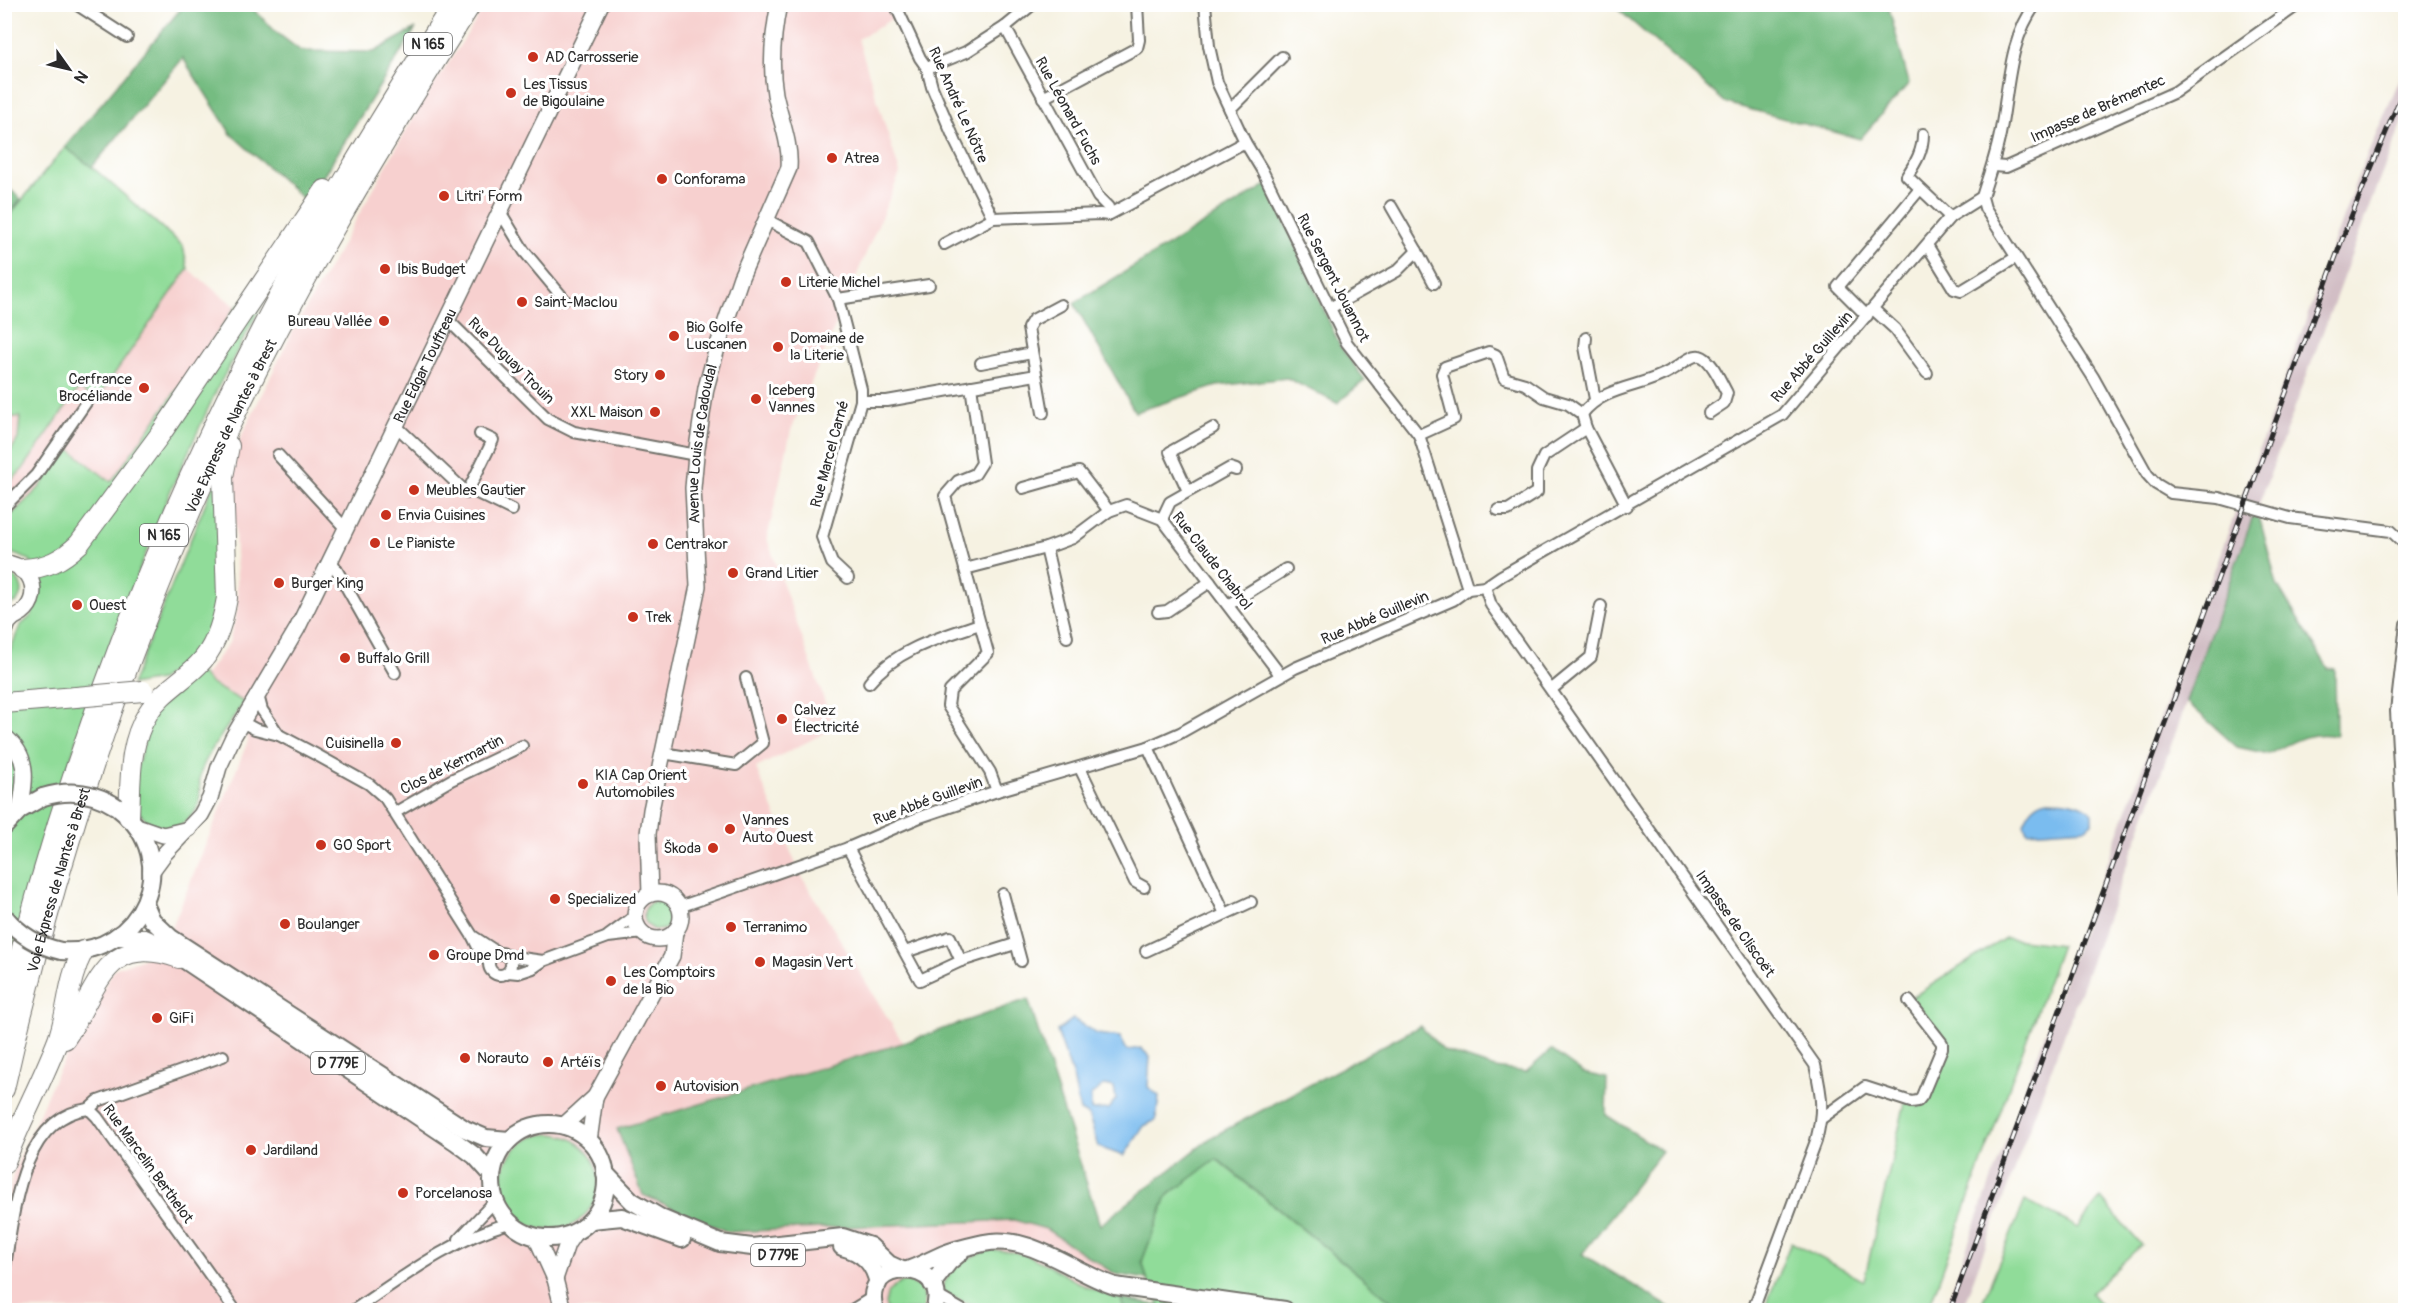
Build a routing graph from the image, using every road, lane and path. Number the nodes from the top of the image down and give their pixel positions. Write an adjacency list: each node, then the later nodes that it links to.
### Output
1 (76, 4): 13 (street)
2 (453, 4): 16 (highway, Voie Express de Nantes à Brest / N 165)
3 (471, 4): 42 (highway, Voie Express de Nantes à Brest / N 165)
4 (602, 4): 26 (street, Rue Edgar Touffreau)
5 (779, 4): 29 (street, Avenue Louis de Cadoudal)
6 (895, 4): 15 (street, Rue André Le Nôtre)
7 (1033, 4): 12 (street)
8 (1137, 4): 17 (street)
9 (1205, 4): 18 (street, Rue Sergent Jouannot)
10 (2036, 4): 21 (street)
11 (2299, 4): 21 (street, Impasse de Brémentec)
12 (1005, 27): 15 (street); 17 (street, Rue Léonard Fuchs)
13 (127, 37)
14 (1282, 57): 18 (street)
15 (927, 68): 28 (street, Rue André Le Nôtre)
16 (402, 84): 76 (highway); 142 (highway, Voie Express de Nantes à Brest / N 165)
17 (1043, 98): 25 (street, Rue Léonard Fuchs)
18 (1230, 109): 20 (street, Rue Sergent Jouannot)
19 (1923, 134): 22 (street)
20 (1245, 142): 25 (street); 39 (street, Rue Sergent Jouannot)
21 (1993, 166): 23 (street)
22 (1920, 189): 27 (street); 40 (street)
23 (1982, 197): 27 (street, Rue Abbé Guillevin); 33 (street)
24 (1391, 206): 32 (street)
25 (1108, 210): 28 (street)
26 (501, 213): 37 (street); 41 (street, Rue Edgar Touffreau)
27 (1950, 217): 31 (street, Rue Abbé Guillevin)
28 (993, 218): 30 (street)
29 (767, 220): 36 (street, Rue Marcel Carné); 60 (street, Avenue Louis de Cadoudal)
30 (944, 244)
31 (1927, 245): 33 (street); 40 (street, Rue Abbé Guillevin)
32 (1417, 251): 34 (street); 39 (street)
33 (2015, 258): 73 (street)
34 (1434, 283)
35 (929, 285): 36 (street)
36 (838, 298): 51 (street, Rue Marcel Carné)
37 (564, 299)
38 (1061, 305): 44 (street)
39 (1330, 308): 59 (street, Rue Sergent Jouannot)
40 (1870, 312): 46 (street); 66 (street, Rue Abbé Guillevin)
41 (447, 319): 55 (street, Rue Edgar Touffreau); 60 (street, Rue Duguay Trouin)
42 (282, 323): 91 (highway); 145 (highway, Voie Express de Nantes à Brest / N 165)
43 (1586, 338): 49 (street)
44 (1032, 353): 45 (street); 47 (street)
45 (981, 363)
46 (1927, 373)
47 (1036, 375): 48 (street); 52 (street)
48 (971, 386): 51 (street); 77 (street)
49 (1595, 399): 53 (street); 54 (street)
50 (87, 401): 67 (street)
51 (861, 401): 79 (street, Rue Marcel Carné)
52 (1043, 413)
53 (1709, 413)
54 (1582, 414): 57 (street); 59 (street)
55 (395, 425): 64 (street); 72 (street, Rue Edgar Touffreau)
56 (1214, 428): 65 (street)
57 (1586, 428): 66 (street); 69 (street)
58 (480, 434): 64 (street)
59 (1419, 435): 82 (street, Rue Sergent Jouannot)
60 (696, 454): 104 (street, Avenue Louis de Cadoudal)
61 (278, 455): 72 (street)
62 (1236, 470): 65 (street)
63 (1023, 488): 70 (street)
64 (469, 489): 68 (street)
65 (1188, 491): 71 (street)
66 (1627, 506): 81 (street, Rue Abbé Guillevin)
67 (4, 507)
68 (512, 510)
69 (1498, 510)
70 (1109, 511): 71 (street, Rue Claude Chabrol); 74 (street)
71 (1162, 519): 80 (street, Rue Claude Chabrol)
72 (346, 529): 75 (street, Rue Edgar Touffreau)
73 (2406, 545)
74 (1046, 548): 77 (street); 90 (street)
75 (331, 560): 92 (street); 97 (street, Rue Edgar Touffreau)
76 (11, 562): 86 (street)
77 (965, 569): 87 (street)
78 (1286, 569): 83 (street)
79 (848, 578)
80 (1210, 582): 83 (street, Rue Claude Chabrol); 85 (street)
81 (1485, 587): 82 (street, Rue Abbé Guillevin); 96 (street, Impasse de Cliscoët)
82 (1468, 589): 93 (street, Rue Abbé Guillevin)
83 (1228, 605): 93 (street, Rue Claude Chabrol)
84 (1601, 606): 96 (street)
85 (1158, 612)
86 (9, 618): 89 (street)
87 (980, 624): 95 (street); 106 (street)
88 (2406, 624): 115 (street)
89 (4, 634)
90 (1067, 637)
91 (215, 638): 98 (highway, bridge); 109 (highway)
92 (395, 673)
93 (1280, 676): 103 (street, Rue Abbé Guillevin)
94 (746, 678): 104 (street)
95 (870, 683)
96 (1552, 689): 148 (street, Impasse de Cliscoët)
97 (258, 695): 99 (street, Rue Edgar Touffreau); 100 (street)
98 (4, 703)
99 (242, 722): 100 (street); 111 (street, Rue Edgar Touffreau)
100 (279, 735): 108 (street)
101 (4, 736): 107 (street)
102 (522, 746): 108 (street, Clos de Kermartin)
103 (1148, 747): 105 (street, Rue Abbé Guillevin); 121 (street)
104 (663, 753): 116 (street, Avenue Louis de Cadoudal)
105 (1080, 768): 106 (street, Rue Abbé Guillevin); 114 (street)
106 (997, 791): 112 (street, Rue Abbé Guillevin)
107 (20, 810): 109 (main road, bridge); 110 (main road)
108 (396, 812): 128 (street)
109 (127, 817): 111 (street); 113 (main road)
110 (4, 826)
111 (189, 829): 113 (street, Rue Edgar Touffreau)
112 (848, 848): 120 (street, Rue Abbé Guillevin); 132 (street)
113 (151, 872): 119 (main road)
114 (1143, 887)
115 (2406, 893)
116 (657, 894): 120 (street); 122 (street)
117 (1003, 894): 129 (street)
118 (1251, 902): 121 (street)
119 (145, 904): 127 (main road); 150 (main road, D 779E)
120 (679, 907): 124 (street)
121 (1225, 914): 131 (street)
122 (635, 916): 125 (street); 126 (street)
123 (4, 917): 130 (main road, bridge)
124 (675, 931): 125 (street); 139 (street)
125 (650, 935): 126 (street); 139 (street)
126 (608, 936): 135 (street)
127 (118, 937): 130 (main road); 134 (main road, D 779E)
128 (473, 937): 133 (street); 138 (street)
129 (1016, 944): 136 (street); 137 (street)
130 (83, 951): 144 (highway)
131 (1146, 951)
132 (904, 952): 136 (street); 136 (street)
133 (503, 955): 135 (street); 138 (street); 140 (street)
134 (179, 958): 144 (highway); 154 (main road, D 779E)
135 (543, 961): 140 (street)
136 (961, 961)
137 (1021, 961)
138 (489, 962): 140 (street)
139 (664, 971): 146 (street)
140 (507, 972)
141 (1909, 1000): 148 (street)
142 (4, 1019)
143 (223, 1056): 147 (street)
144 (46, 1069): 152 (highway)
145 (4, 1089)
146 (596, 1096): 149 (street); 151 (street)
147 (89, 1109): 163 (street, Rue Marcelin Berthelot); 167 (street, Rue Marcelin Berthelot)
148 (1822, 1118): 173 (street, Impasse de Cliscoët)
149 (563, 1126): 150 (main road); 151 (main road)
150 (509, 1140): 154 (main road)
151 (589, 1141): 153 (main road)
152 (4, 1164)
153 (605, 1173): 156 (main road); 162 (main road, D 779E)
154 (492, 1175): 155 (main road)
155 (494, 1202): 157 (main road); 160 (street)
156 (591, 1220): 158 (main road); 165 (main road, D 779E)
157 (510, 1223): 159 (main road); 160 (street)
158 (575, 1232): 159 (main road); 164 (street)
159 (536, 1237): 164 (street)
160 (454, 1244): 168 (street)
161 (966, 1248): 162 (main road); 166 (main road); 172 (main road)
162 (905, 1269): 165 (main road); 166 (main road)
163 (4, 1273)
164 (555, 1279): 169 (street)
165 (875, 1297): 170 (street)
166 (934, 1297): 171 (street)
167 (235, 1311)
168 (354, 1311)
169 (563, 1311)
170 (852, 1311)
171 (962, 1311)
172 (1285, 1311)
173 (1753, 1311)

